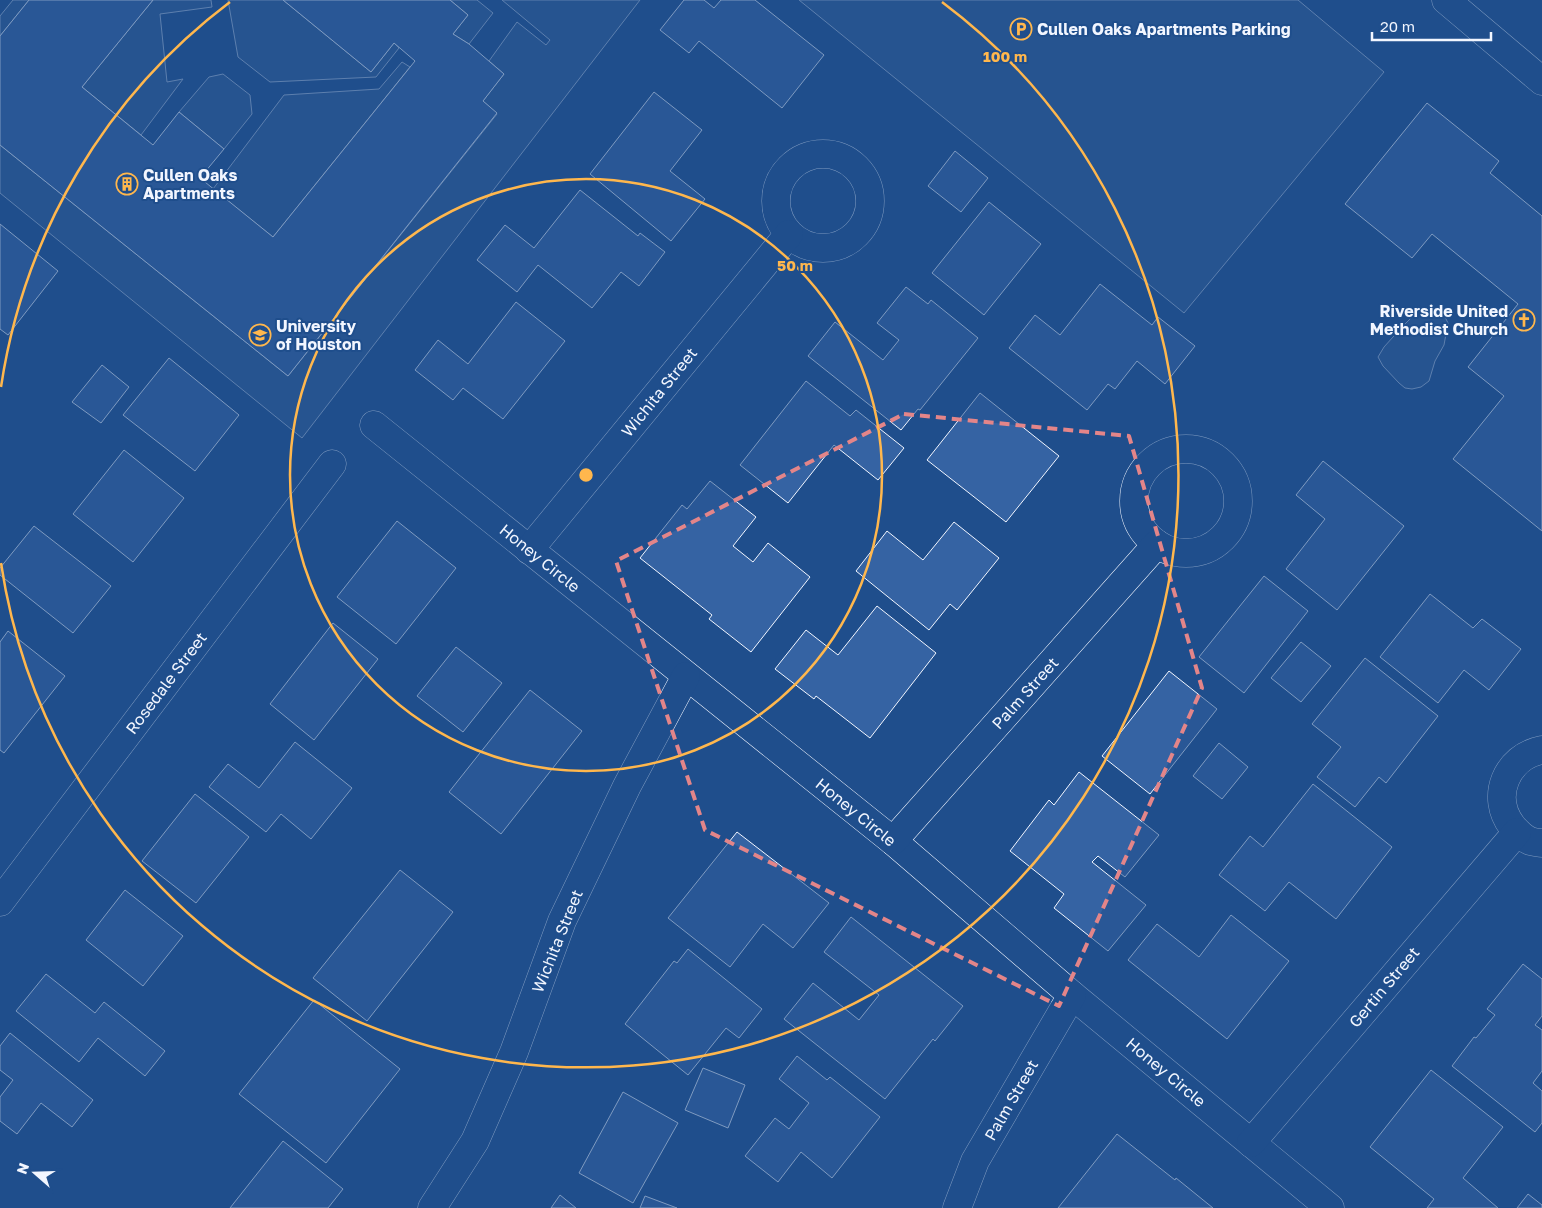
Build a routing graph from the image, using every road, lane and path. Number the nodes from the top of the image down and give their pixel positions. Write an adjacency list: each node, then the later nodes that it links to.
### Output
1 (1446, 0): 2 (street)
2 (1542, 81)
3 (789, 234): 7 (street, Wichita Street)
4 (374, 425): 7 (street, Honey Circle)
5 (332, 464): 13 (street, Rosedale Street)
6 (1157, 544): 11 (street, Palm Street)
7 (529, 550): 8 (street, Honey Circle)
8 (686, 676): 11 (street, Honey Circle); 16 (street, Wichita Street)
9 (1542, 750): 10 (street)
10 (1517, 832): 12 (street); 15 (street, Gertin Street)
11 (893, 841): 14 (street, Honey Circle)
12 (1542, 843)
13 (0, 902)
14 (1072, 995): 15 (street, Honey Circle); 17 (street, Palm Street)
15 (1251, 1143): 18 (street, Honey Circle)
16 (432, 1208)
17 (957, 1208)
18 (1330, 1208)

